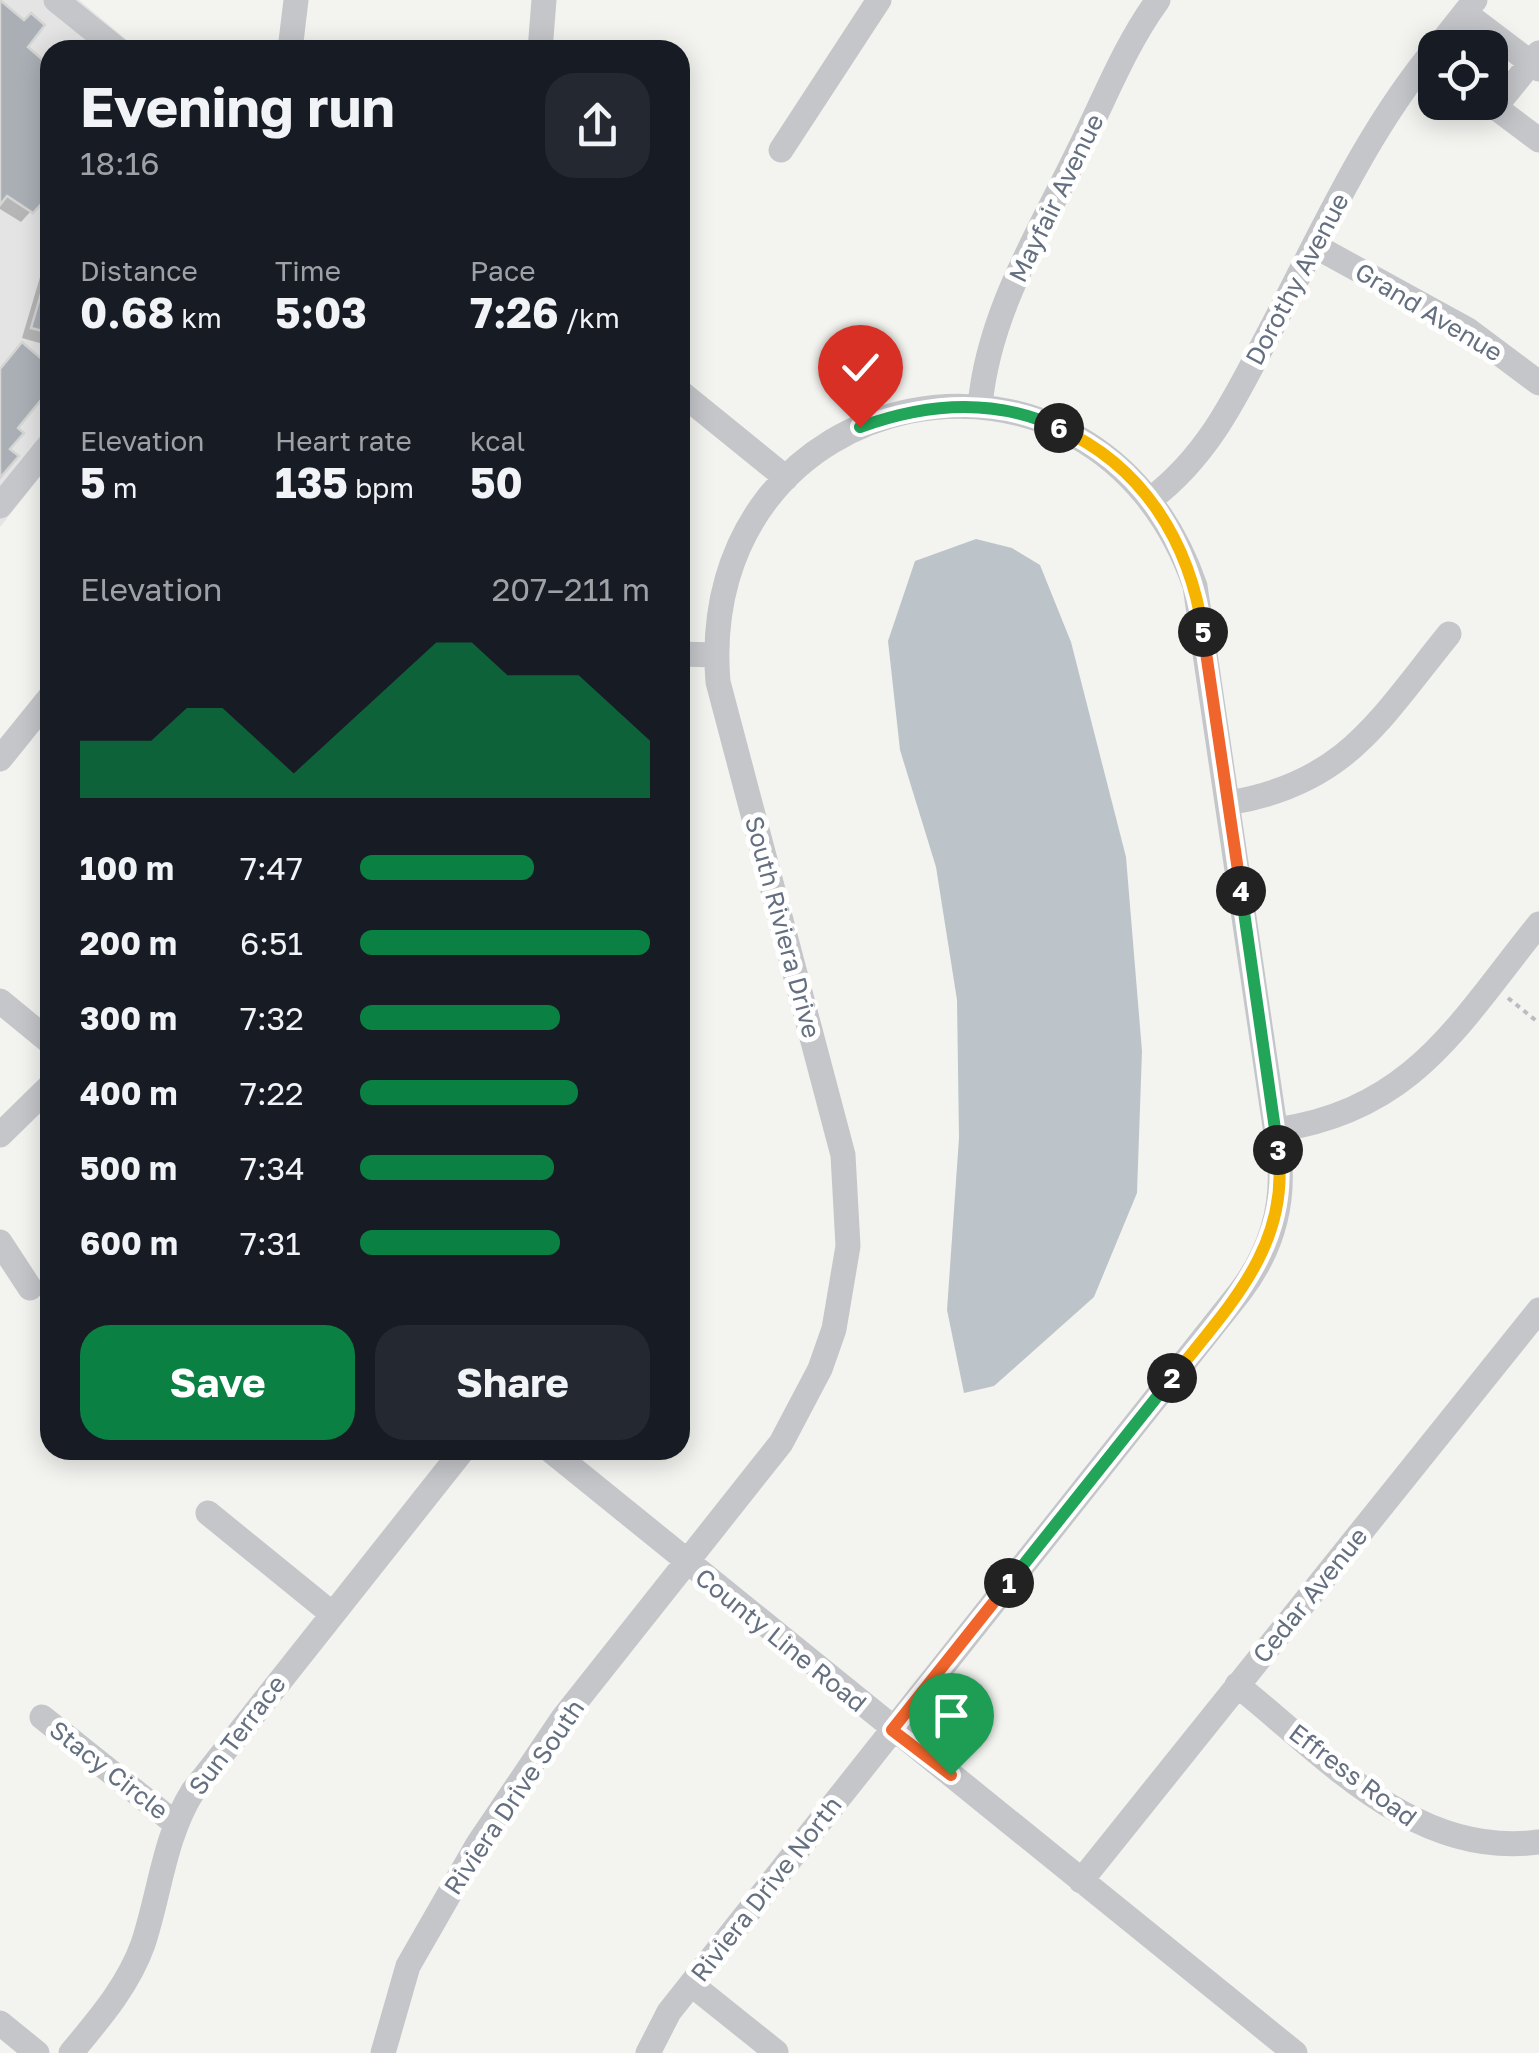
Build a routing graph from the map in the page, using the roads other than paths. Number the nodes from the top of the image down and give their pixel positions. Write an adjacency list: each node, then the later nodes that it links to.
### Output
1 (56, 0): 8 (street)
2 (296, 0): 9 (street)
3 (544, 0): 10 (street)
4 (878, 0): 14 (street)
5 (1158, 0): 18 (street, Mayfair Avenue)
6 (1470, 6): 7 (street, Dorothy Avenue); 11 (street)
7 (1451, 30)
8 (106, 40)
9 (291, 40)
10 (541, 40)
11 (1536, 62): 13 (street)
12 (1418, 72): 15 (street, Dorothy Avenue)
13 (1539, 140)
14 (782, 150)
15 (1315, 246): 16 (street, Grand Avenue); 21 (street, Dorothy Avenue)
16 (1539, 383)
17 (690, 400): 20 (street)
18 (980, 406): 20 (street, South Riviera Drive); 21 (street, South Riviera Drive)
19 (40, 456): 22 (street)
20 (786, 478): 25 (street, South Riviera Drive)
21 (1152, 500): 28 (street, South Riviera Drive)
22 (0, 506)
23 (1449, 634): 28 (street)
24 (690, 654): 25 (street)
25 (716, 654): 41 (street, South Riviera Drive)
26 (40, 709): 27 (street)
27 (0, 758)
28 (1228, 803): 33 (street, South Riviera Drive)
29 (1539, 924): 33 (street)
30 (0, 1001): 31 (street)
31 (40, 1034)
32 (40, 1096): 34 (street)
33 (1276, 1130): 45 (street, Riviera Drive North)
34 (0, 1135)
35 (0, 1242): 36 (street)
36 (30, 1288)
37 (1539, 1310): 43 (street, Cedar Avenue)
38 (455, 1460): 42 (street, Sun Terrace)
39 (562, 1460): 41 (street, County Line Road)
40 (208, 1513): 42 (street)
41 (689, 1564): 45 (street, County Line Road); 54 (street, Riviera Drive South)
42 (331, 1613): 46 (street, Sun Terrace)
43 (1237, 1685): 47 (street, Effress Road); 48 (street, Cedar Avenue)
44 (42, 1717): 46 (street, Stacy Circle)
45 (892, 1730): 48 (street, County Line Road); 49 (street, Riviera Drive North)
46 (176, 1824): 53 (street, Sun Terrace)
47 (1539, 1842)
48 (1082, 1881): 56 (street, County Line Road)
49 (691, 1984): 51 (street); 55 (street, Riviera Drive North)
50 (0, 2023): 52 (street)
51 (776, 2052)
52 (37, 2053)
53 (71, 2053)
54 (383, 2053)
55 (648, 2053)
56 (1295, 2053)

